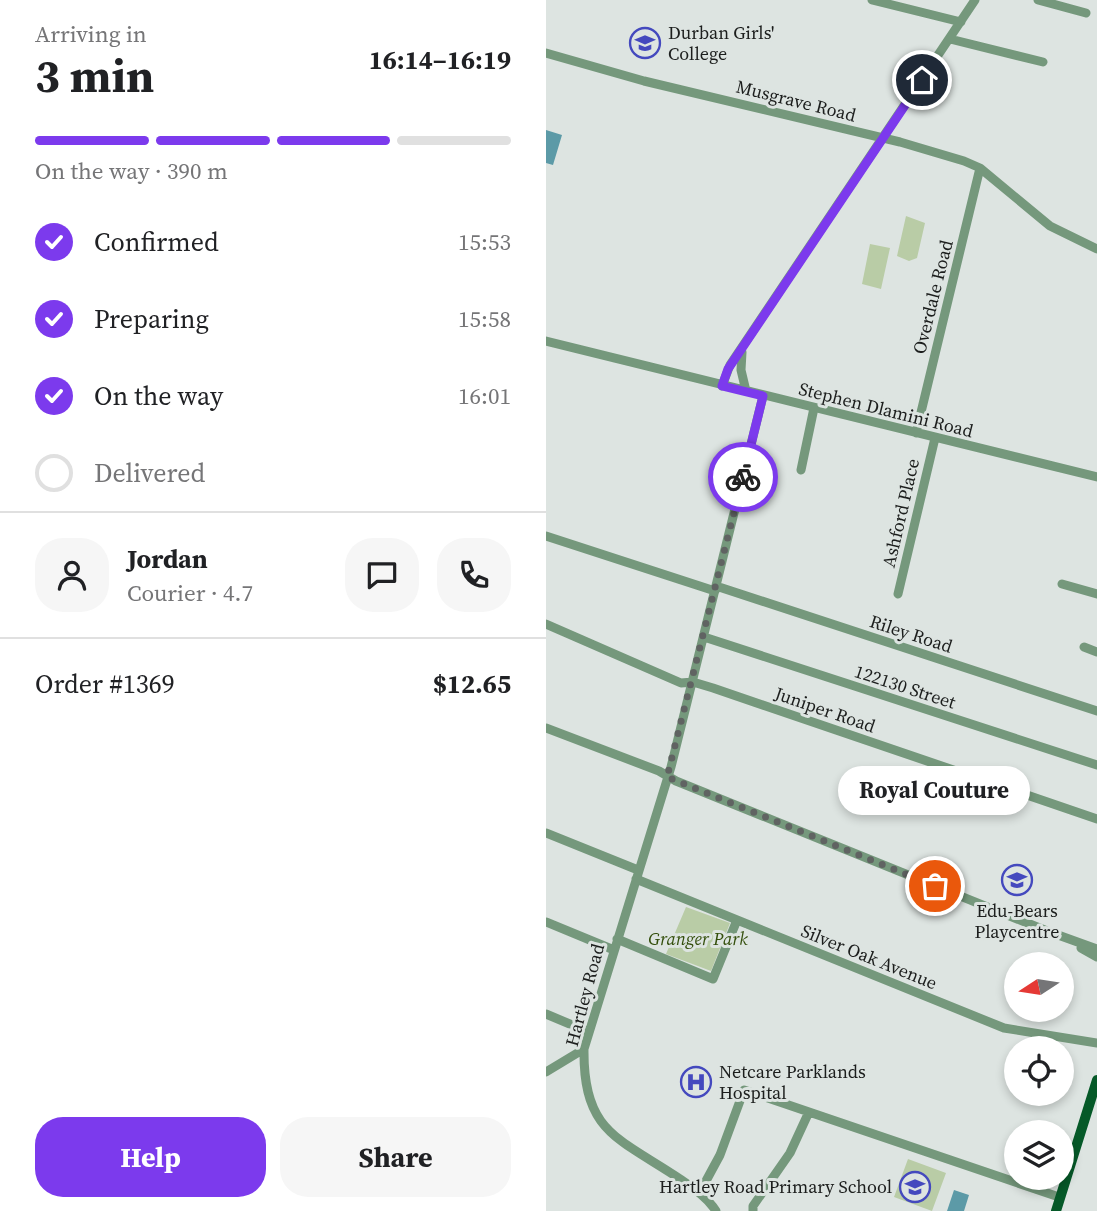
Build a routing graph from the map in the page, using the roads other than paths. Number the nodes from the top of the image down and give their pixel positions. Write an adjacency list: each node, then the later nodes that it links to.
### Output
1 (872, 0): 5 (street)
2 (975, 0): 5 (street)
3 (1038, 0): 4 (street)
4 (1086, 13)
5 (961, 22): 6 (street)
6 (950, 39): 8 (street); 9 (street)
7 (546, 53): 9 (street, Musgrave Road)
8 (1043, 62)
9 (883, 138): 10 (street, Musgrave Road); 13 (street)
10 (981, 168): 11 (street, Musgrave Road); 18 (street, Overdale Road)
11 (1097, 248)
12 (546, 341): 14 (street, Stephen Dlamini Road)
13 (742, 350): 14 (street); 15 (street)
14 (722, 386): 15 (street, Stephen Dlamini Road)
15 (746, 391): 16 (street, Stephen Dlamini Road)
16 (763, 396): 17 (street, Stephen Dlamini Road); 24 (street, Hartley Road)
17 (814, 408): 18 (street, Stephen Dlamini Road); 20 (street)
18 (916, 433): 19 (street, Stephen Dlamini Road)
19 (935, 438): 21 (street, Stephen Dlamini Road); 25 (street, Ashford Place)
20 (801, 470)
21 (1097, 477)
22 (546, 536): 24 (street, Riley Road)
23 (1062, 584): 26 (street)
24 (715, 589): 28 (street, Hartley Road); 32 (street, Riley Road)
25 (898, 594)
26 (1097, 594)
27 (546, 624): 31 (street, Juniper Road)
28 (704, 637): 31 (street, Hartley Road); 34 (street, 122130 Street)
29 (1084, 648): 30 (street)
30 (1097, 652)
31 (692, 682): 35 (street, Hartley Road); 36 (street, Juniper Road)
32 (1097, 711)
33 (546, 728): 35 (street)
34 (1097, 765)
35 (667, 777): 38 (street, Hartley Road); 41 (street)
36 (1097, 819)
37 (546, 833): 38 (street, Silver Oak Avenue)
38 (637, 875): 39 (street, Silver Oak Avenue); 42 (street, Hartley Road)
39 (737, 920): 42 (street); 48 (street, Silver Oak Avenue)
40 (546, 922): 44 (street)
41 (1062, 937): 43 (street); 45 (street)
42 (617, 939): 44 (street, Hartley Road)
43 (1097, 949)
44 (614, 950): 47 (street, Hartley Road)
45 (1097, 957)
46 (546, 1014): 47 (street)
47 (589, 1032): 49 (street, Hartley Road)
48 (1097, 1043)
49 (584, 1049): 50 (street); 53 (street, Hartley Road)
50 (546, 1072)
51 (1097, 1080): 54 (main road)
52 (808, 1114): 53 (street); 54 (street); 56 (street)
53 (700, 1192): 55 (street, Hartley Road)
54 (1059, 1197): 57 (main road)
55 (711, 1208)
56 (753, 1211)
57 (1056, 1211)

